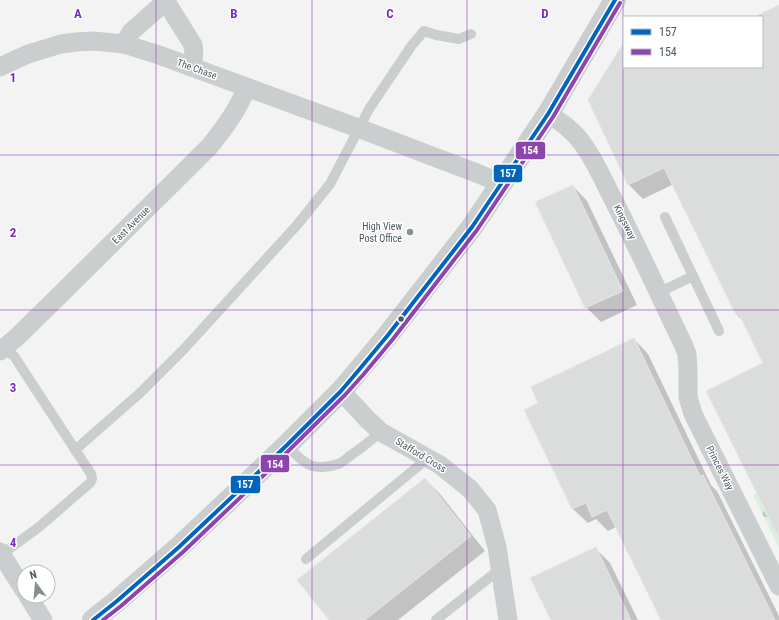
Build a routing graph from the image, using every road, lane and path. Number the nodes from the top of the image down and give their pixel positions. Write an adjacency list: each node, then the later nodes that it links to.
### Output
1 (165, 1): 4 (street); 6 (street)
2 (609, 2): 8 (main road)
3 (471, 34): 9 (lane)
4 (124, 44): 5 (street, The Chase); 6 (street, The Chase)
5 (0, 67)
6 (192, 68): 7 (street, The Chase)
7 (247, 87): 9 (street, The Chase); 16 (street, East Avenue)
8 (548, 114): 10 (main road); 13 (street, Kingsway)
9 (358, 128): 10 (street, The Chase); 20 (lane)
10 (502, 184): 17 (main road)
11 (665, 217): 12 (lane)
12 (693, 276): 13 (lane); 14 (lane)
13 (658, 293): 15 (street, Kingsway)
14 (719, 332)
15 (683, 344): 26 (street, Princes Way)
16 (1, 349): 20 (lane)
17 (341, 391): 18 (street, Stafford Cross); 19 (main road)
18 (381, 432): 19 (lane); 21 (street, Stafford Cross)
19 (287, 445): 29 (main road)
20 (75, 450): 22 (lane)
21 (428, 458): 23 (lane); 24 (street, Stafford Cross)
22 (1, 554): 25 (street)
23 (306, 559)
24 (500, 569): 30 (lane); 31 (street, Stafford Cross)
25 (16, 577)
26 (779, 586)
27 (33, 604): 28 (street)
28 (43, 620)
29 (93, 620)
30 (436, 620)
31 (508, 620)

